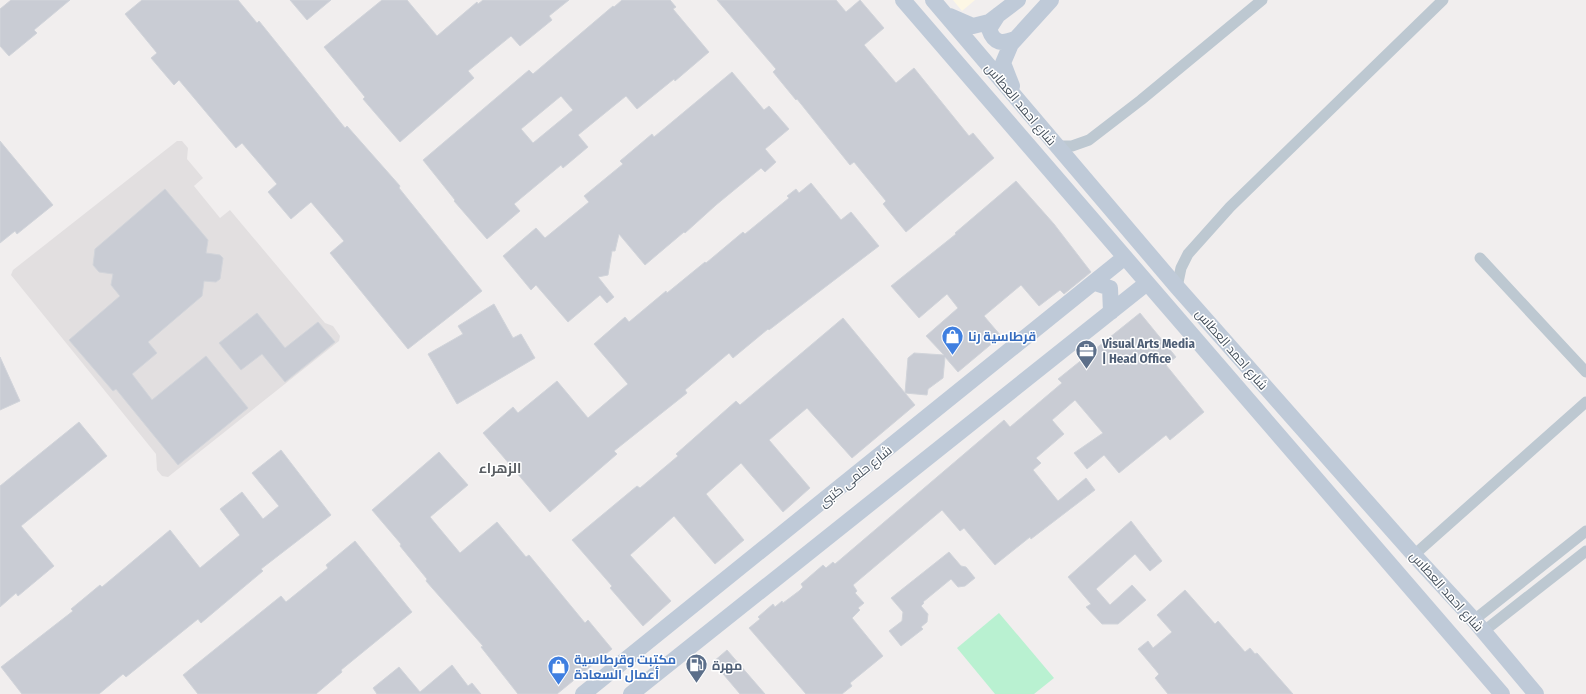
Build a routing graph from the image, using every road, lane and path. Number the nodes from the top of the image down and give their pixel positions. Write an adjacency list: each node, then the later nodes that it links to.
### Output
1 (903, 0): 12 (street, شارع احمد العطاس)
2 (933, 0): 7 (street, شارع احمد العطاس)
3 (1018, 0): 8 (street)
4 (1051, 0): 9 (street)
5 (1262, 0): 11 (street)
6 (1443, 0): 16 (street)
7 (946, 14): 8 (street); 10 (street, شارع احمد العطاس)
8 (998, 16): 9 (street)
9 (1015, 39): 10 (street)
10 (1017, 98): 11 (street, شارع احمد العطاس)
11 (1056, 146): 16 (street, شارع احمد العطاس)
12 (1125, 257): 14 (street, شارع حلمى كتبى); 15 (street, شارع احمد العطاس)
13 (1480, 258): 18 (street)
14 (1095, 283): 17 (street); 26 (street, شارع حلمى كتبى)
15 (1148, 283): 17 (street); 28 (street, شارع احمد العطاس)
16 (1177, 287): 23 (street, شارع احمد العطاس)
17 (1112, 312): 27 (street)
18 (1586, 372)
19 (1586, 402): 23 (street)
20 (1586, 531): 22 (street)
21 (1586, 551): 24 (street)
22 (1558, 554): 24 (street); 25 (street)
23 (1414, 555): 25 (street, شارع احمد العطاس)
24 (1567, 565): 25 (street)
25 (1479, 626): 29 (street, شارع احمد العطاس)
26 (583, 694)
27 (631, 694)
28 (1502, 694)
29 (1536, 694)

